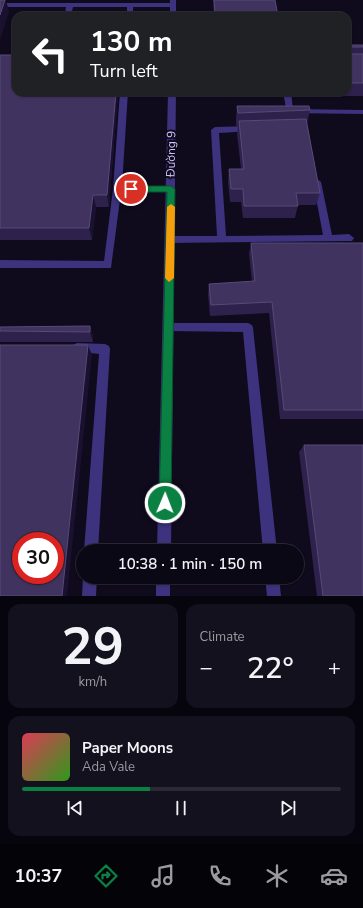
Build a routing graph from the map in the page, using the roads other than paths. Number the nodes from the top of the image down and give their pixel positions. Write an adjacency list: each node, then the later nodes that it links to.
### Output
1 (173, 2): 4 (street)
2 (0, 5): 3 (street)
3 (70, 5): 4 (street); 5 (street)
4 (130, 5): 6 (street)
5 (69, 12)
6 (130, 12)
7 (124, 96): 13 (street)
8 (172, 96): 14 (street, Đường 9)
9 (288, 96): 10 (street)
10 (363, 112)
11 (261, 129): 17 (street)
12 (315, 172): 15 (street)
13 (117, 189): 14 (street); 19 (street)
14 (171, 189): 18 (street, Đường 9)
15 (328, 238): 16 (street); 17 (street)
16 (349, 238)
17 (222, 239): 18 (street)
18 (170, 240): 20 (street, Đường 9)
19 (0, 264)
20 (168, 327): 23 (street, Đường 9); 24 (street)
21 (67, 348): 22 (street)
22 (91, 544)
23 (164, 544)
24 (269, 544)
25 (89, 584): 28 (street)
26 (163, 584): 29 (street)
27 (273, 584): 30 (street)
28 (88, 596)
29 (163, 596)
30 (274, 596)

